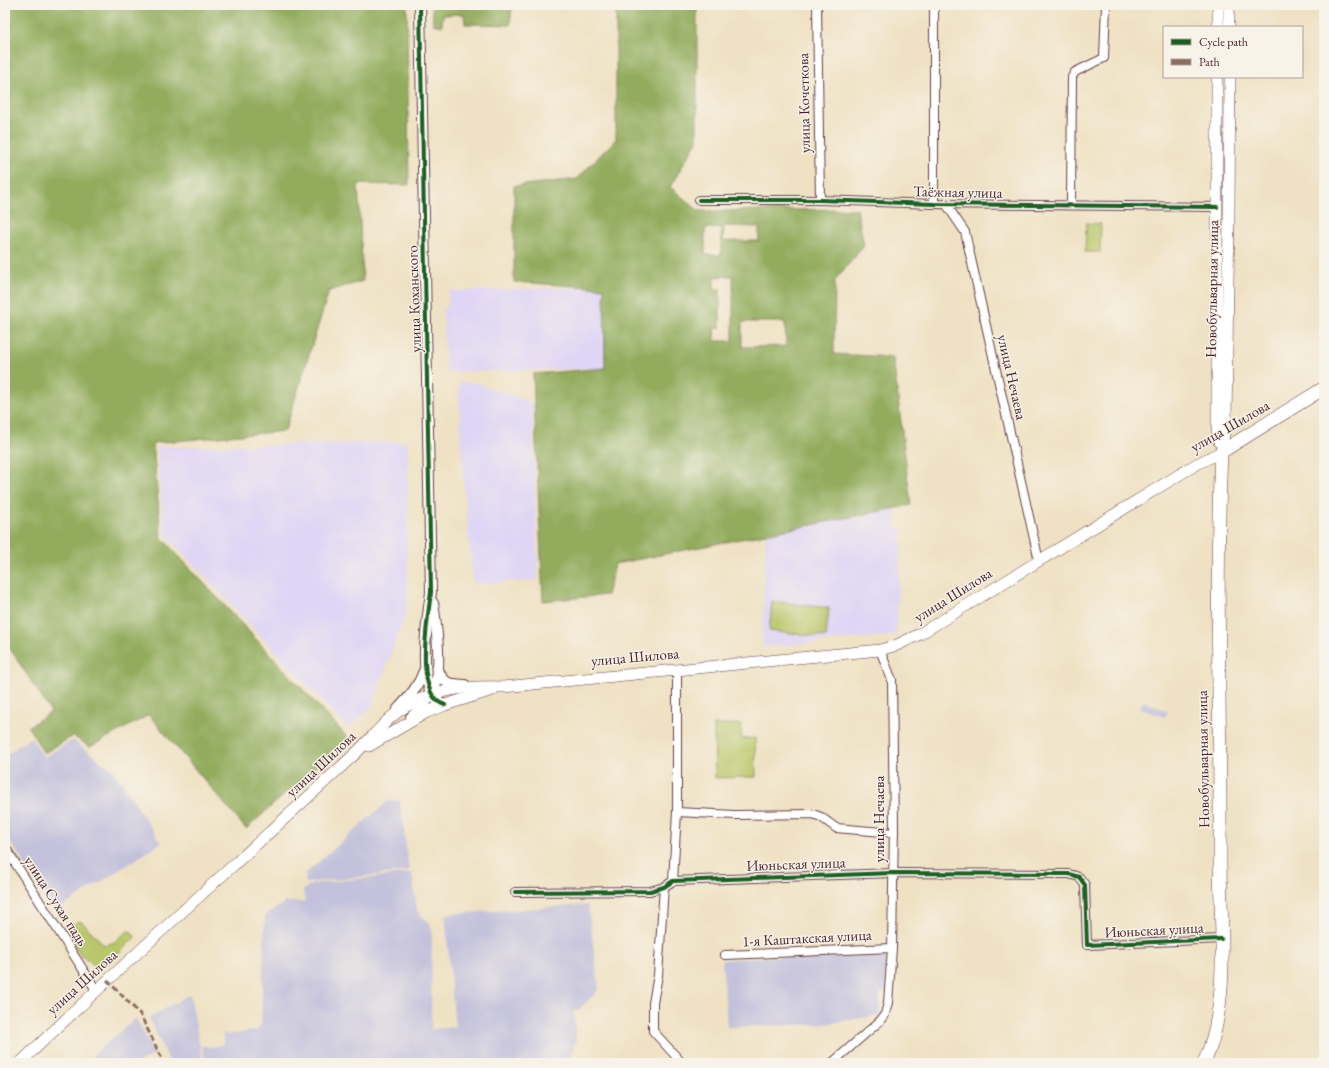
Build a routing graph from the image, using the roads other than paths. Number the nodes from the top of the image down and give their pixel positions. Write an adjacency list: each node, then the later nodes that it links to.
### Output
1 (420, 5): 20 (street, улица Коханского)
2 (817, 5): 12 (street, улица Кочеткова)
3 (934, 5): 13 (street)
4 (1106, 5): 15 (street)
5 (1218, 5): 7 (main road)
6 (1229, 5): 8 (main road)
7 (1218, 26)
8 (1229, 26)
9 (1217, 78): 16 (main road, Новобульварная улица)
10 (1230, 78): 18 (main road, Новобульварная улица)
11 (699, 200): 12 (street, Таёжная улица)
12 (820, 200): 13 (street, Таёжная улица)
13 (934, 204): 14 (street, Таёжная улица)
14 (946, 204): 15 (street, Таёжная улица); 19 (street, улица Нечаева)
15 (1071, 205): 16 (street, Таёжная улица)
16 (1217, 207): 18 (main road, Новобульварная улица)
17 (1324, 388): 18 (main road, улица Шилова)
18 (1220, 452): 19 (main road, улица Шилова); 39 (main road, Новобульварная улица)
19 (1039, 561): 21 (main road, улица Шилова)
20 (431, 592): 22 (street); 23 (street)
21 (880, 650): 24 (main road, улица Шилова); 33 (street, улица Нечаева)
22 (426, 664): 27 (street); 29 (street)
23 (437, 668): 25 (street); 27 (street)
24 (677, 669): 26 (main road, улица Шилова); 32 (street)
25 (475, 686): 26 (main road, улица Шилова); 27 (main road, улица Шилова)
26 (503, 687): 28 (main road)
27 (431, 695): 28 (street); 29 (main road, улица Шилова); 30 (street)
28 (445, 705): 30 (main road)
29 (388, 720): 31 (main road, улица Шилова)
30 (396, 730): 31 (main road)
31 (357, 752): 42 (main road, улица Шилова)
32 (677, 812): 33 (street); 36 (street)
33 (894, 833): 35 (street, улица Нечаева)
34 (5, 848): 42 (street, улица Сухая падь)
35 (893, 873): 36 (street, Июньская улица); 39 (street, Июньская улица); 40 (street, улица Нечаева)
36 (673, 881): 37 (street)
37 (664, 887): 38 (street); 44 (street)
38 (516, 892)
39 (1221, 939): 46 (main road, Новобульварная улица)
40 (892, 948): 41 (street, 1-я Каштакская улица); 45 (street, улица Нечаева)
41 (725, 955)
42 (96, 990): 43 (main road, улица Шилова)
43 (20, 1063)
44 (682, 1063)
45 (832, 1063)
46 (1205, 1063)

